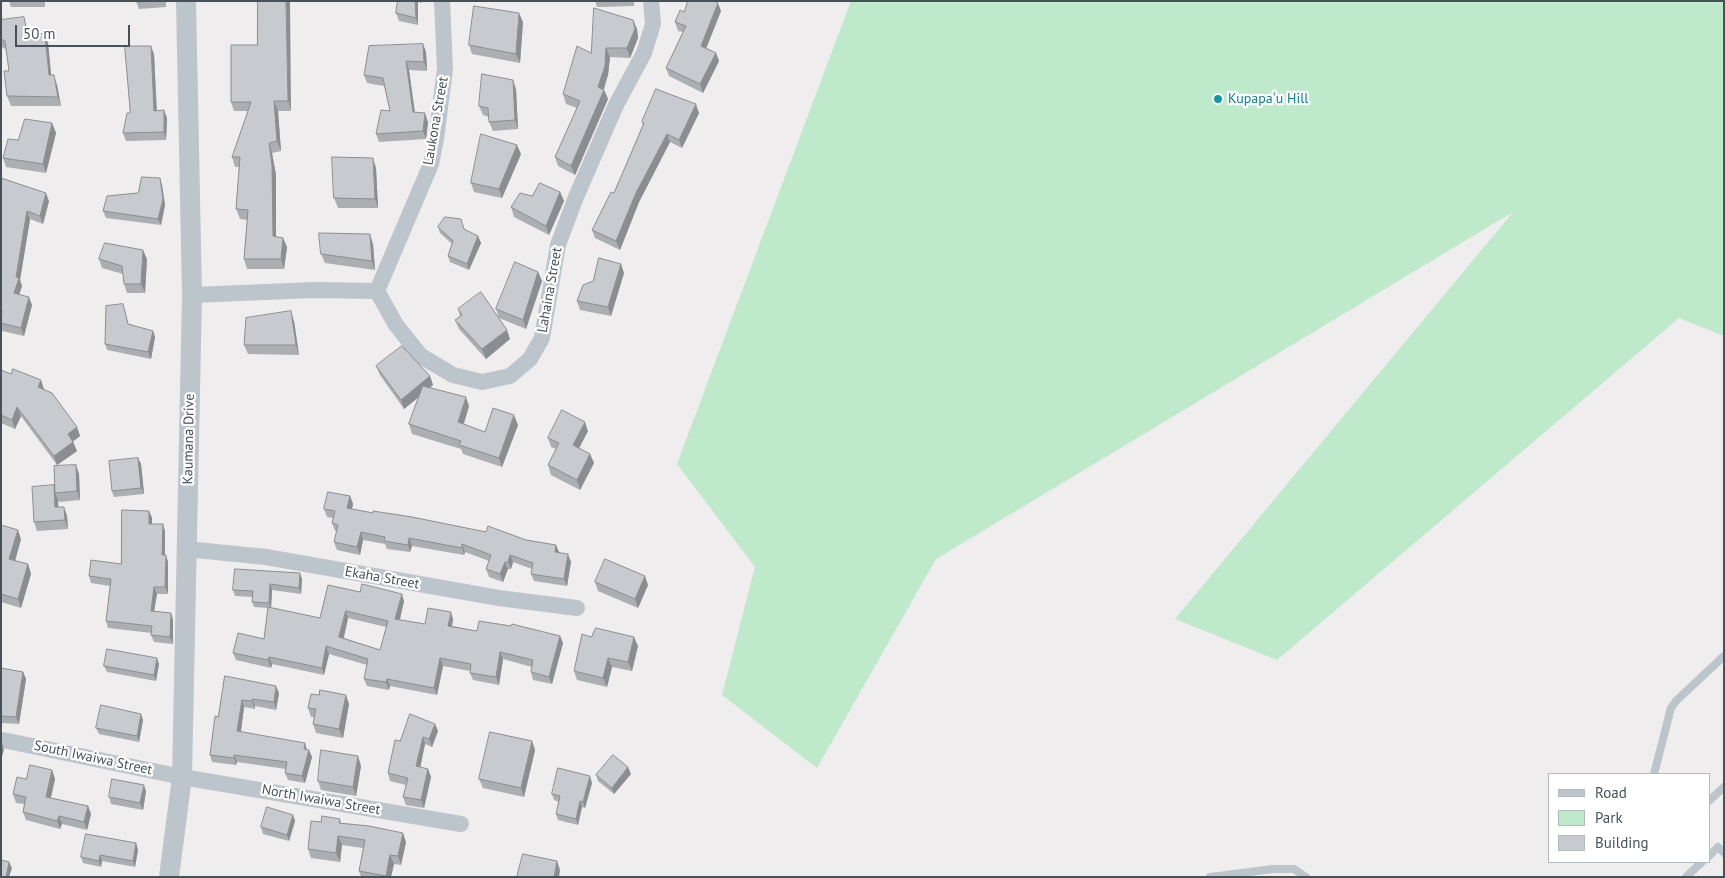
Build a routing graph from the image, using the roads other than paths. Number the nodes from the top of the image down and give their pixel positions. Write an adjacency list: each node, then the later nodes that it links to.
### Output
1 (186, 1): 5 (street, Kaumana Drive)
2 (442, 1): 4 (street, Laukona Street)
3 (651, 1): 4 (street, Lahaina Street)
4 (377, 291): 5 (street)
5 (192, 296): 6 (street, Kaumana Drive)
6 (186, 549): 7 (street, Ekaha Street); 11 (street, Kaumana Drive)
7 (577, 608)
8 (1724, 656): 10 (lane)
9 (3, 740): 11 (street, South Iwaiwa Street)
10 (1654, 773)
11 (182, 777): 14 (street, North Iwaiwa Street); 18 (street, Kaumana Drive)
12 (1724, 787): 13 (lane)
13 (1710, 800)
14 (461, 824)
15 (1722, 848): 16 (lane)
16 (1710, 855)
17 (1701, 863): 21 (lane)
18 (169, 877)
19 (1210, 877): 20 (lane)
20 (1306, 877)
21 (1686, 877)

